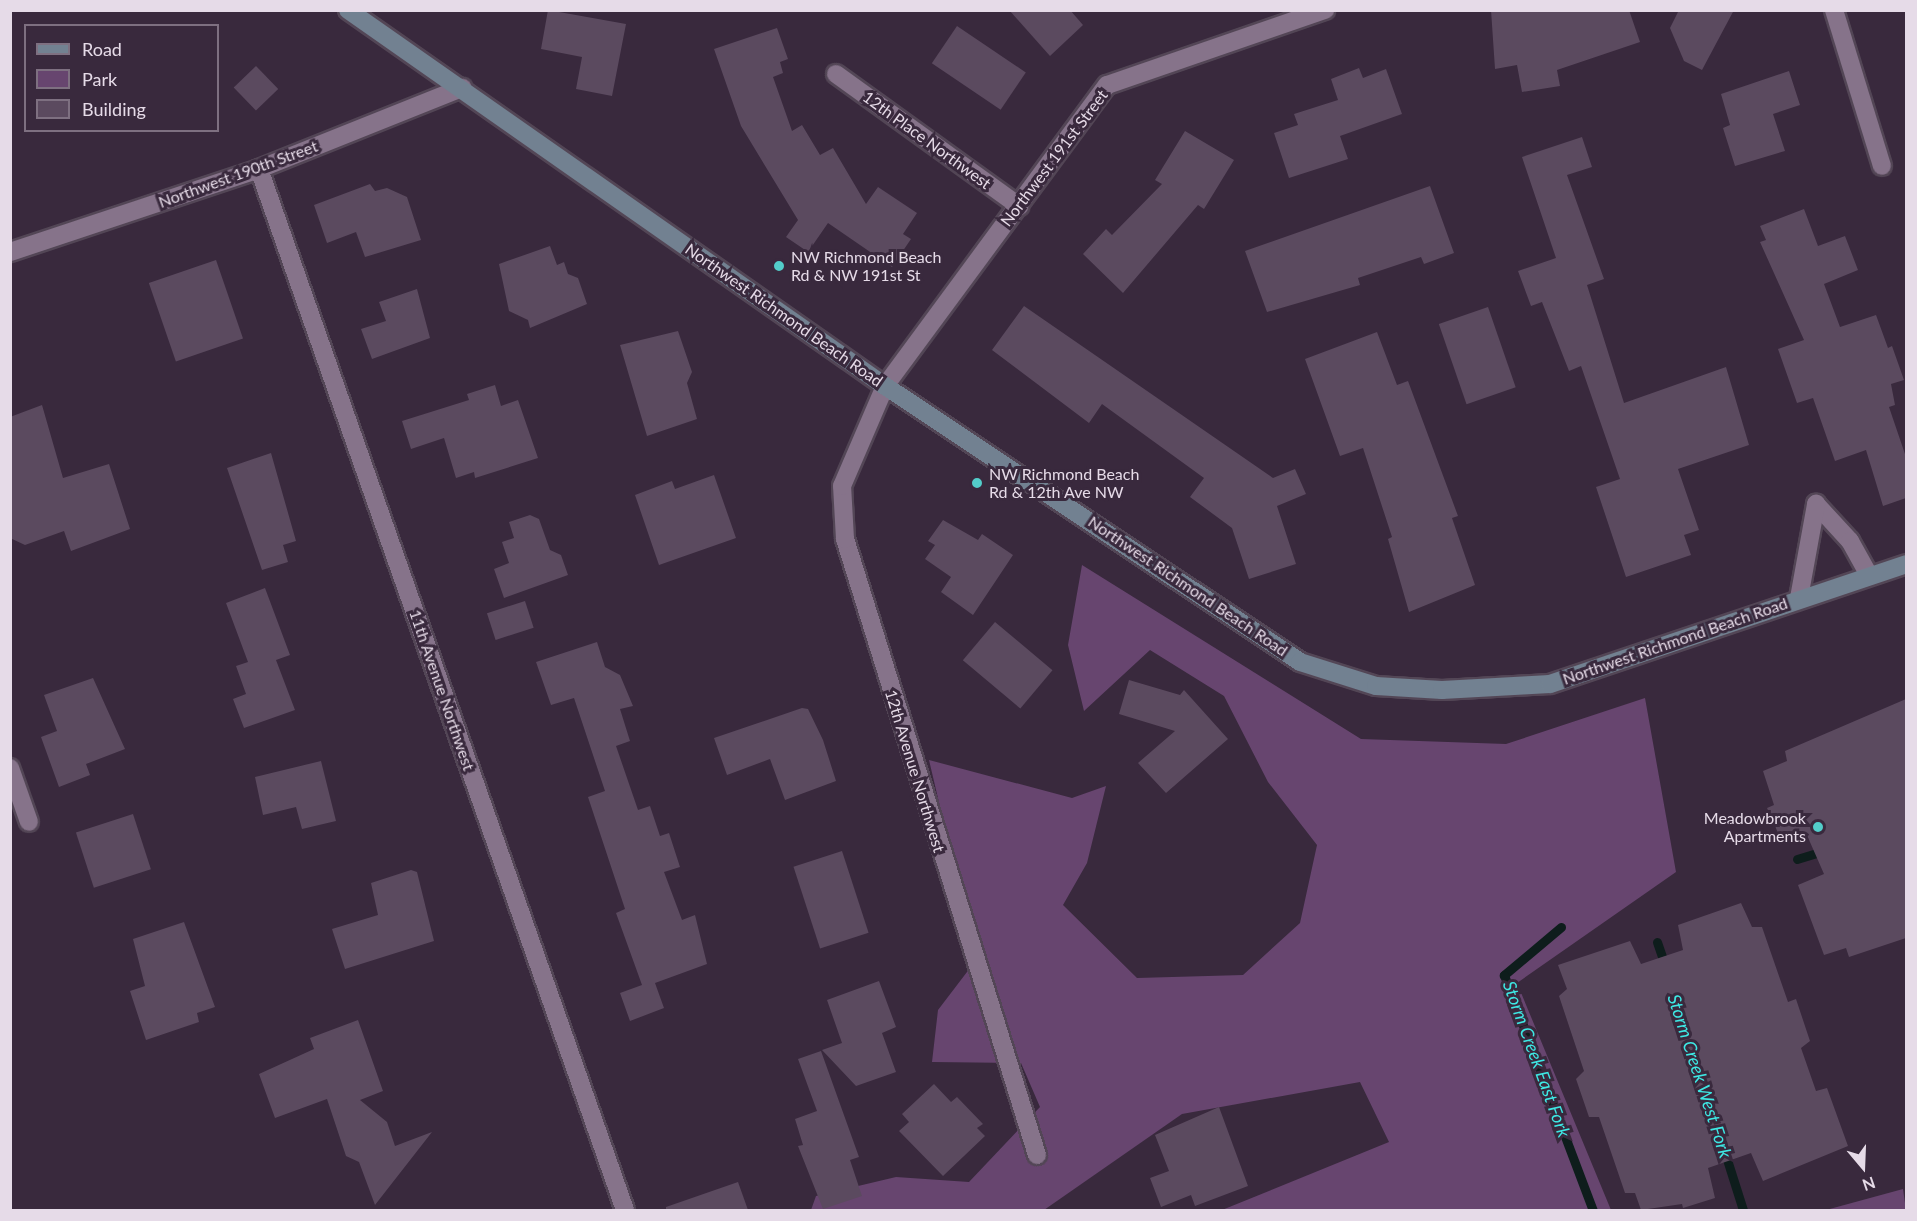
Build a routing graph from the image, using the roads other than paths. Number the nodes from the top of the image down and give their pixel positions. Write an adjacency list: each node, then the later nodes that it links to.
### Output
1 (348, 10): 5 (main road, Northwest Richmond Beach Road)
2 (1325, 10): 8 (street, Northwest 191st Street)
3 (1834, 10): 6 (street)
4 (836, 74): 8 (street, 12th Place Northwest)
5 (462, 88): 7 (street, Northwest 190th Street); 10 (main road, Northwest Richmond Beach Road)
6 (1882, 166)
7 (260, 170): 9 (street, Northwest 190th Street); 17 (street, 11th Avenue Northwest)
8 (1019, 206): 10 (street, Northwest 191st Street)
9 (10, 252)
10 (885, 386): 13 (main road, Northwest Richmond Beach Road); 16 (street, 12th Avenue Northwest)
11 (1906, 564): 12 (main road, Northwest Richmond Beach Road)
12 (1869, 575): 13 (main road, Northwest Richmond Beach Road); 13 (street)
13 (1799, 598)
14 (10, 768): 15 (street)
15 (29, 822)
16 (1037, 1155)
17 (625, 1210)

